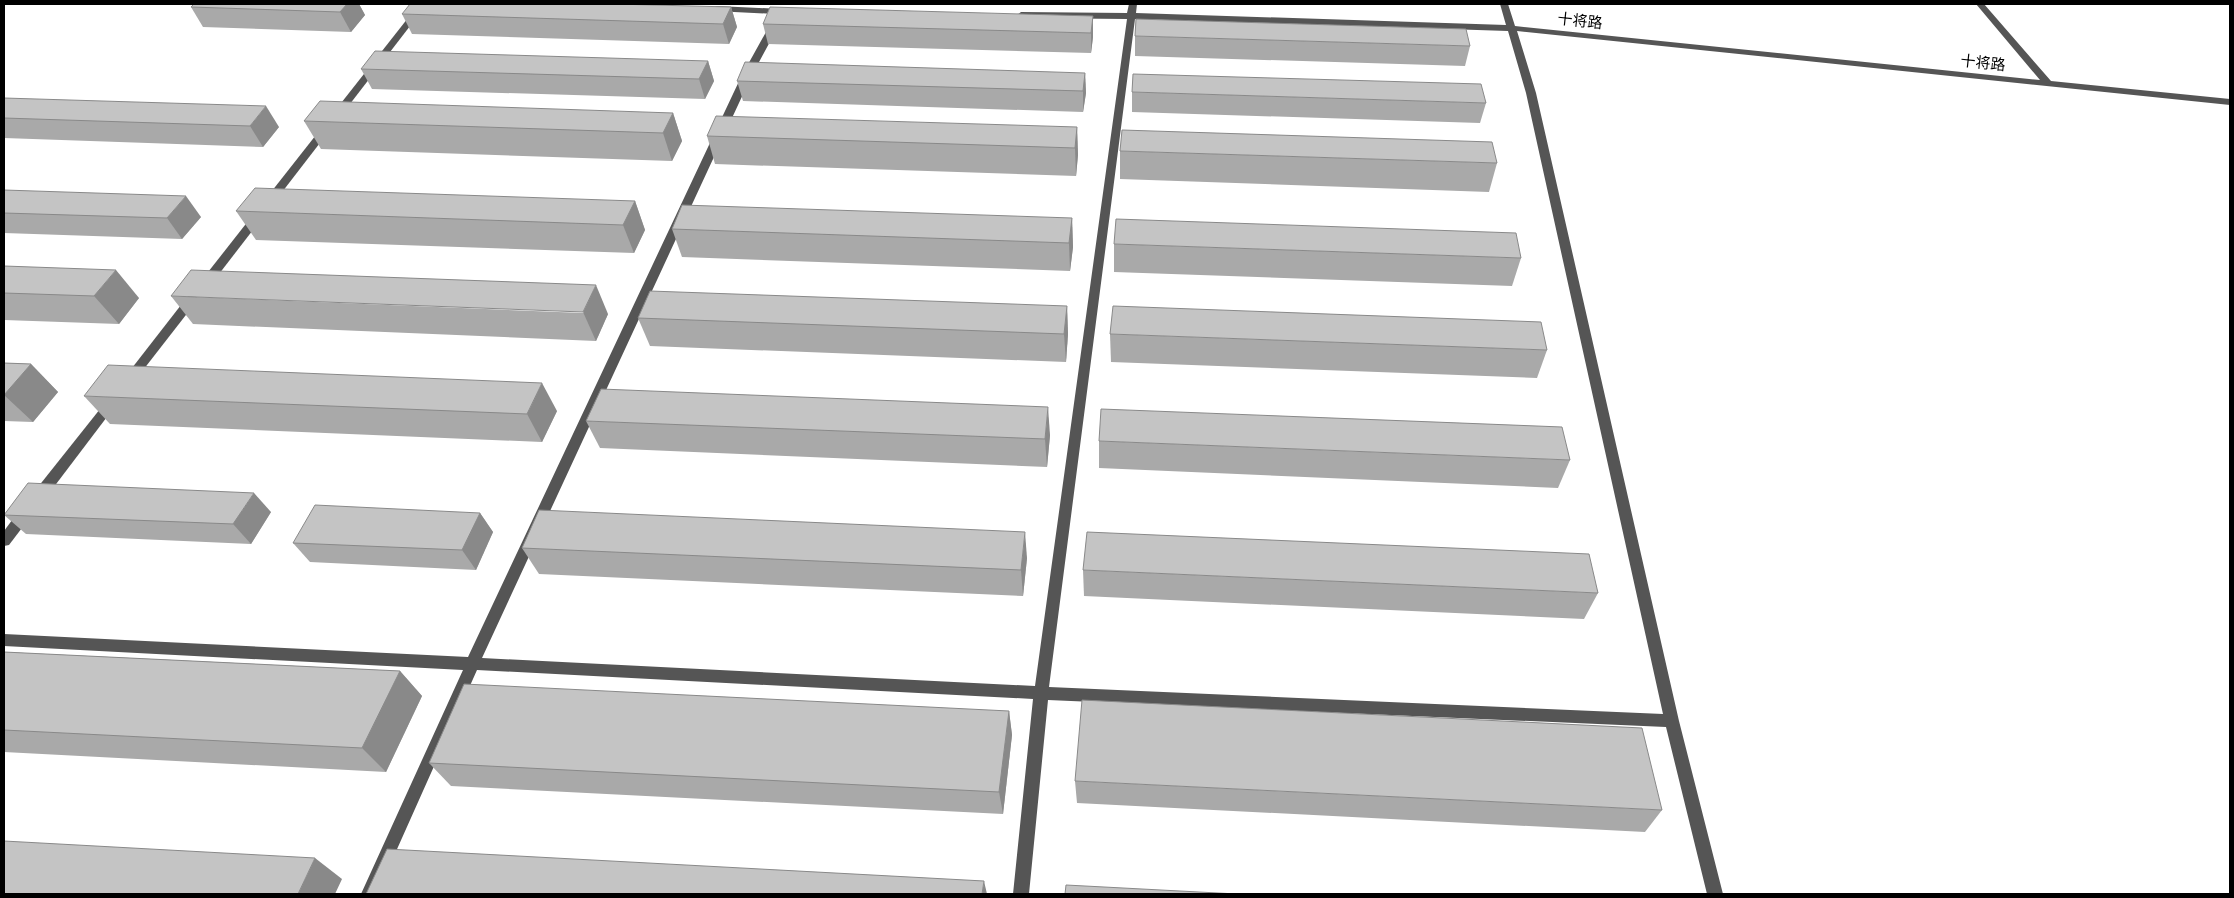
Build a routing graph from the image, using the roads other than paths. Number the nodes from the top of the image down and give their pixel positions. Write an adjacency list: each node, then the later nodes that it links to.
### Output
1 (423, 4): 11 (street)
2 (1504, 4): 8 (street)
3 (1980, 4): 9 (street)
4 (704, 9): 5 (street)
5 (786, 9): 13 (street)
6 (1132, 10): 7 (street, 十将路); 8 (street, 十将路); 14 (street)
7 (1012, 14)
8 (1511, 28): 9 (street, 十将路); 15 (street)
9 (2048, 83): 10 (street, 十将路)
10 (2230, 102)
11 (4, 541)
12 (4, 640): 13 (street)
13 (472, 665): 14 (street); 16 (street)
14 (1041, 693): 15 (street); 17 (street)
15 (1672, 721): 18 (street)
16 (368, 894)
17 (1021, 894)
18 (1715, 894)

